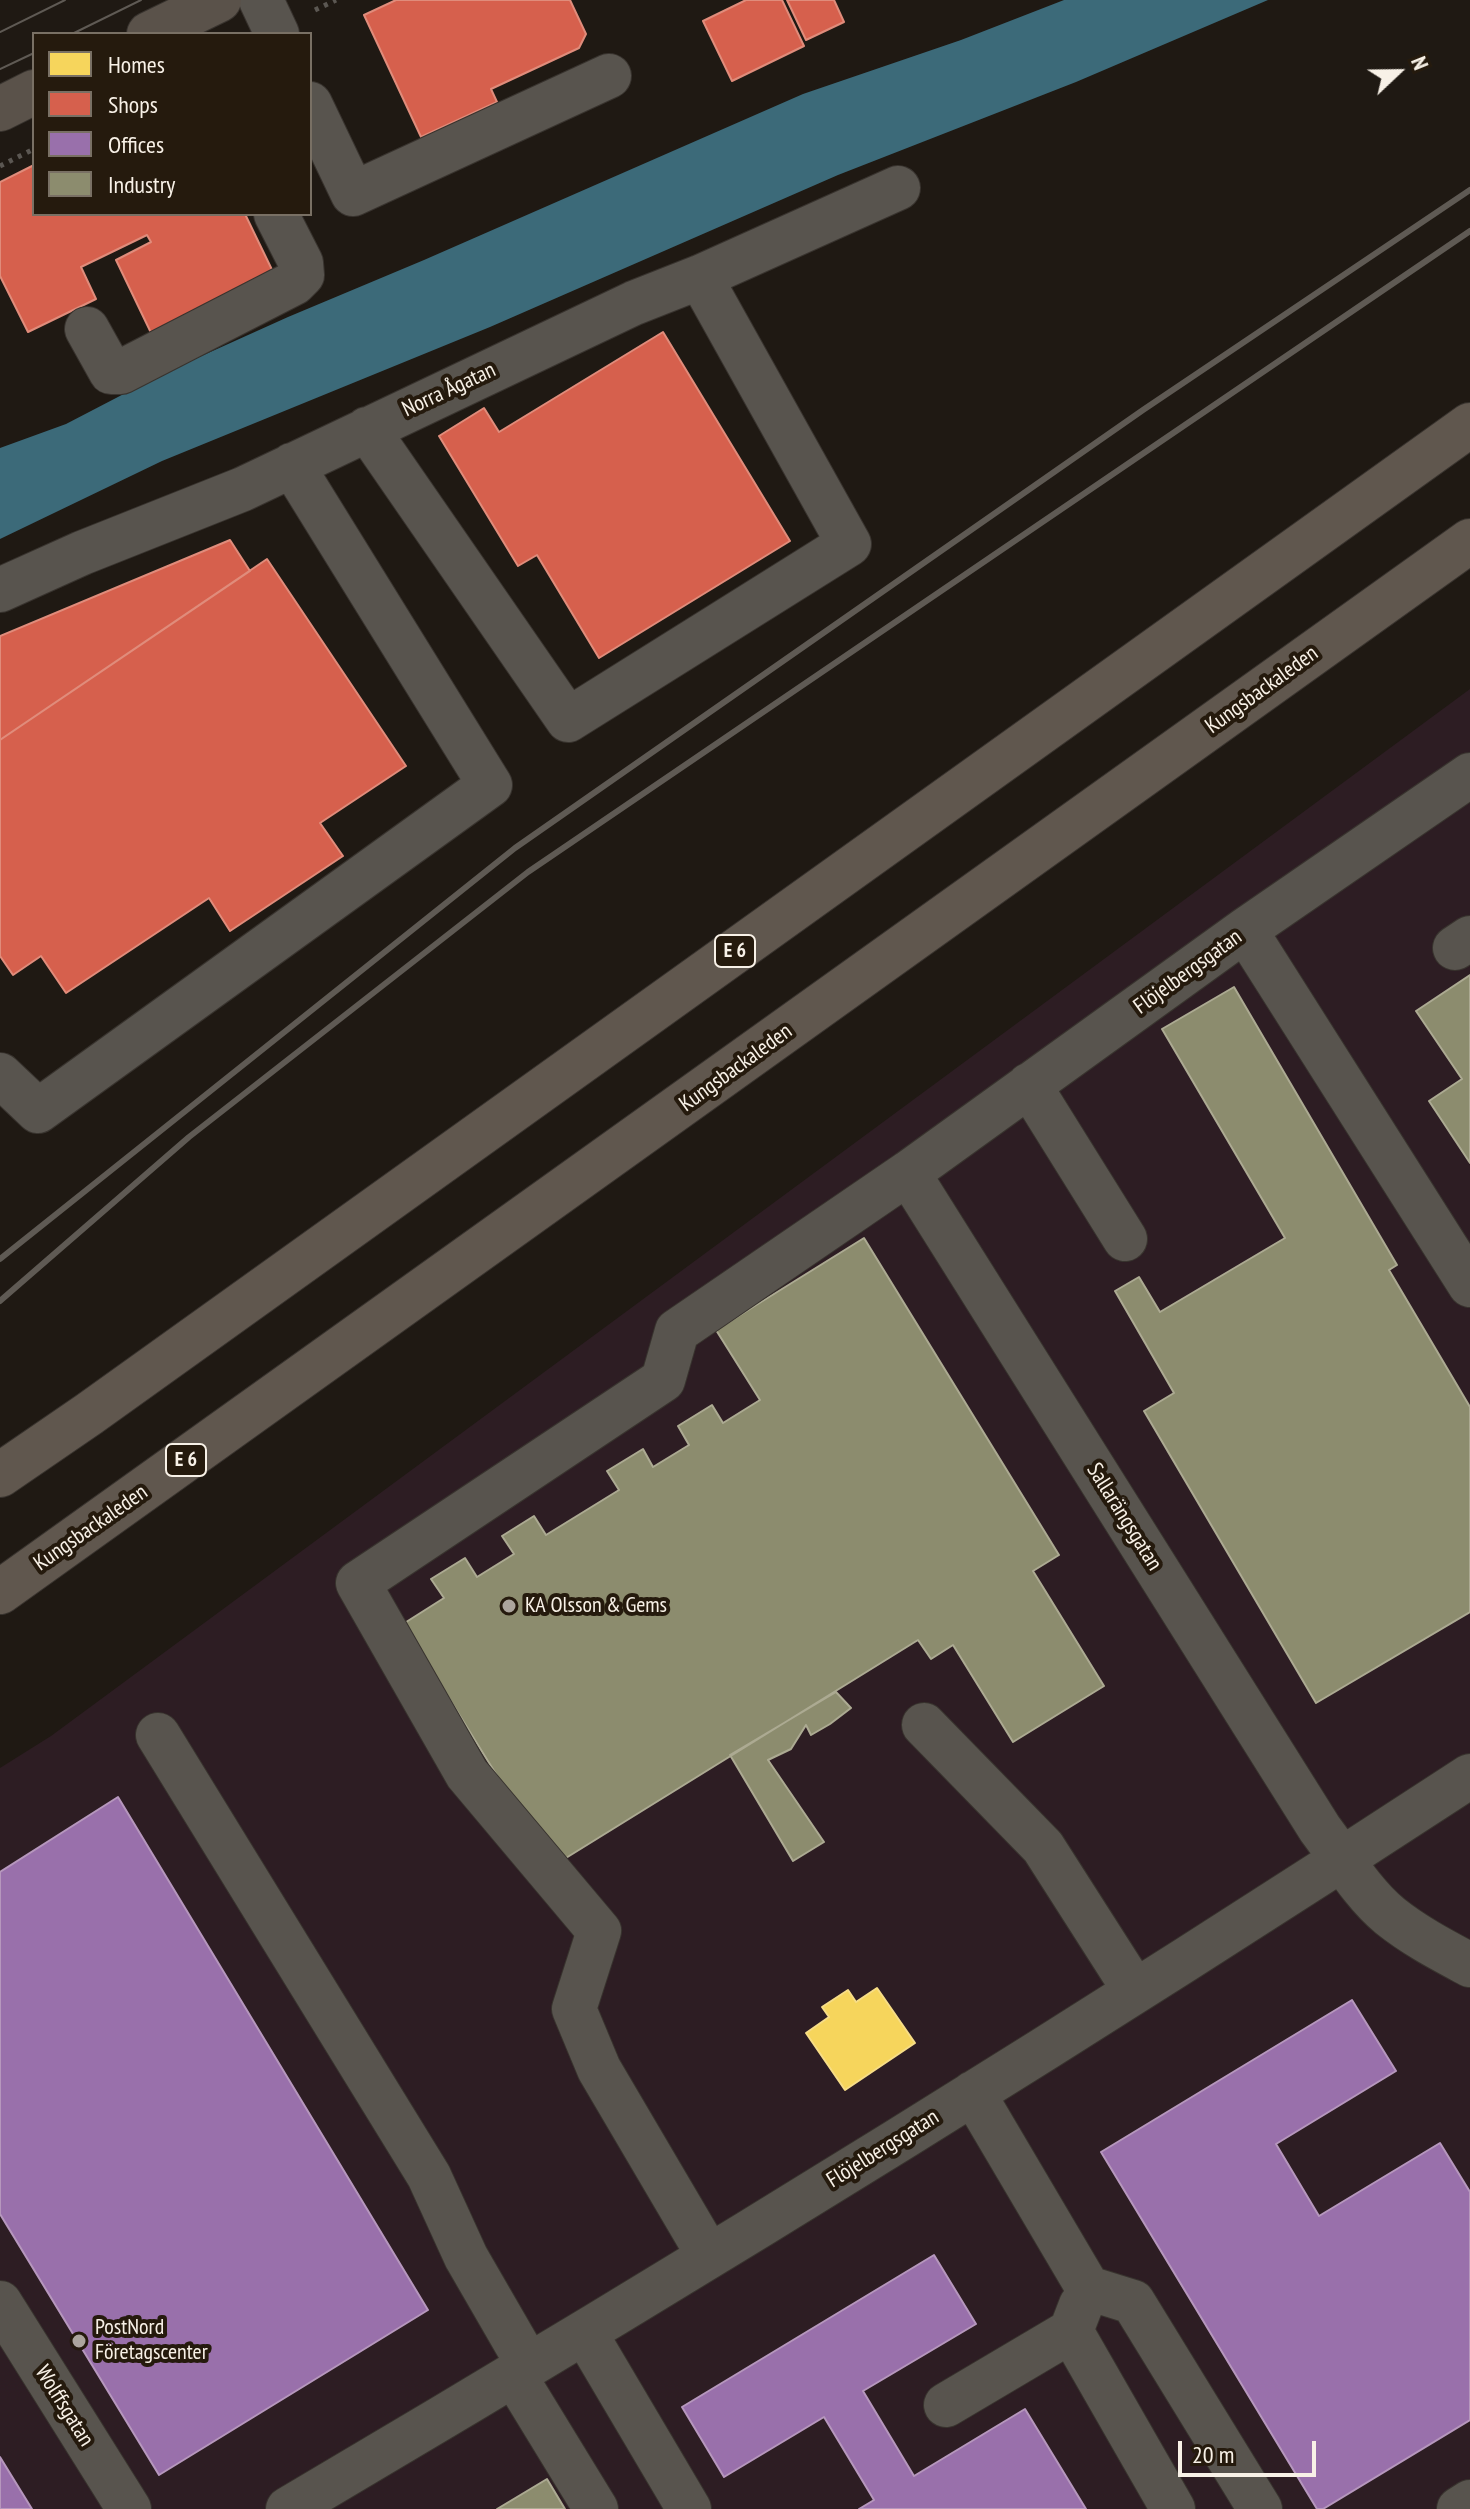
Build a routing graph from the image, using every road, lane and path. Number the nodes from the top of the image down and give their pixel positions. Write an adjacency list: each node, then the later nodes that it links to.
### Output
1 (219, 0): 5 (main road)
2 (261, 0): 6 (street)
3 (336, 0): 4 (path)
4 (315, 10)
5 (171, 29)
6 (276, 32)
7 (609, 76): 9 (street)
8 (32, 93): 10 (main road)
9 (312, 108)
10 (0, 109)
11 (32, 150): 12 (path)
12 (0, 166)
13 (898, 188): 15 (street, Norra Ågatan)
14 (277, 216): 16 (street)
15 (700, 277): 18 (street, Norra Ågatan); 18 (street)
16 (87, 329)
17 (1470, 425): 29 (highway, E 6)
18 (367, 429): 19 (street, Norra Ågatan)
19 (292, 465): 21 (street, Norra Ågatan); 24 (street)
20 (1470, 541): 30 (highway, Kungsbackaleden / E 6)
21 (0, 590)
22 (1470, 775): 23 (street, Flöjelbergsgatan)
23 (1245, 930): 25 (street, Flöjelbergsgatan); 28 (street)
24 (0, 1075)
25 (1029, 1085): 26 (street, Flöjelbergsgatan); 27 (street)
26 (908, 1173): 34 (street, Sallarängsgatan); 38 (street, Flöjelbergsgatan)
27 (1125, 1239)
28 (1470, 1285)
29 (0, 1475)
30 (0, 1592)
31 (924, 1725): 36 (street)
32 (158, 1735): 43 (street)
33 (1470, 1776): 34 (street, Flöjelbergsgatan)
34 (1343, 1859): 35 (street, Sallarängsgatan); 36 (street, Flöjelbergsgatan)
35 (1470, 1965)
36 (1135, 1991): 37 (street, Flöjelbergsgatan)
37 (973, 2093): 38 (street, Flöjelbergsgatan); 39 (street)
38 (709, 2256): 42 (street, Flöjelbergsgatan)
39 (1088, 2288): 41 (street); 51 (street)
40 (0, 2303): 46 (street, Wolffsgatan)
41 (1071, 2331): 44 (street); 50 (street)
42 (585, 2333): 43 (street, Flöjelbergsgatan); 49 (street)
43 (522, 2371): 47 (street, Flöjelbergsgatan); 48 (street)
44 (946, 2405)
45 (1470, 2502): 52 (street)
46 (129, 2509)
47 (288, 2509)
48 (596, 2509)
49 (689, 2509)
50 (1173, 2509)
51 (1260, 2509)
52 (1459, 2509)

